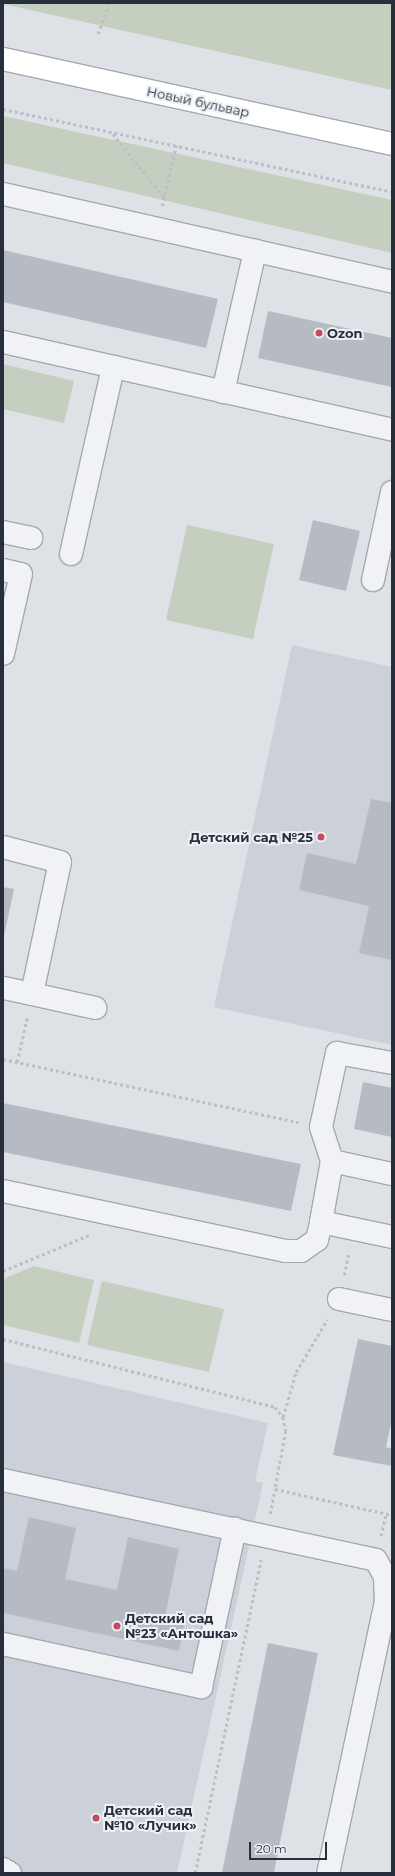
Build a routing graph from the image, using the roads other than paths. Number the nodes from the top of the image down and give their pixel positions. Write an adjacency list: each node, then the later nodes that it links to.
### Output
1 (3, 59): 2 (main road, Новый бульвар)
2 (392, 144)
3 (3, 194): 4 (lane)
4 (255, 251): 5 (lane); 8 (lane)
5 (392, 282)
6 (3, 342): 7 (lane)
7 (113, 367): 8 (lane); 14 (lane)
8 (223, 392): 9 (lane)
9 (392, 430)
10 (392, 492): 11 (lane)
11 (389, 525): 16 (lane)
12 (3, 532): 13 (lane)
13 (31, 538)
14 (71, 554)
15 (3, 570): 17 (lane)
16 (373, 580)
17 (3, 654)
18 (3, 847): 20 (lane)
19 (3, 988): 20 (lane)
20 (32, 994): 21 (lane)
21 (95, 1008)
22 (392, 1063): 23 (lane)
23 (332, 1161): 24 (lane); 26 (lane)
24 (392, 1174)
25 (3, 1191): 26 (lane)
26 (321, 1222): 27 (lane)
27 (392, 1237)
28 (339, 1299): 29 (lane)
29 (392, 1310)
30 (3, 1480): 31 (lane)
31 (235, 1529): 32 (lane); 35 (lane)
32 (3, 1644)
33 (3, 1869): 34 (lane)
34 (10, 1873)
35 (328, 1873)

